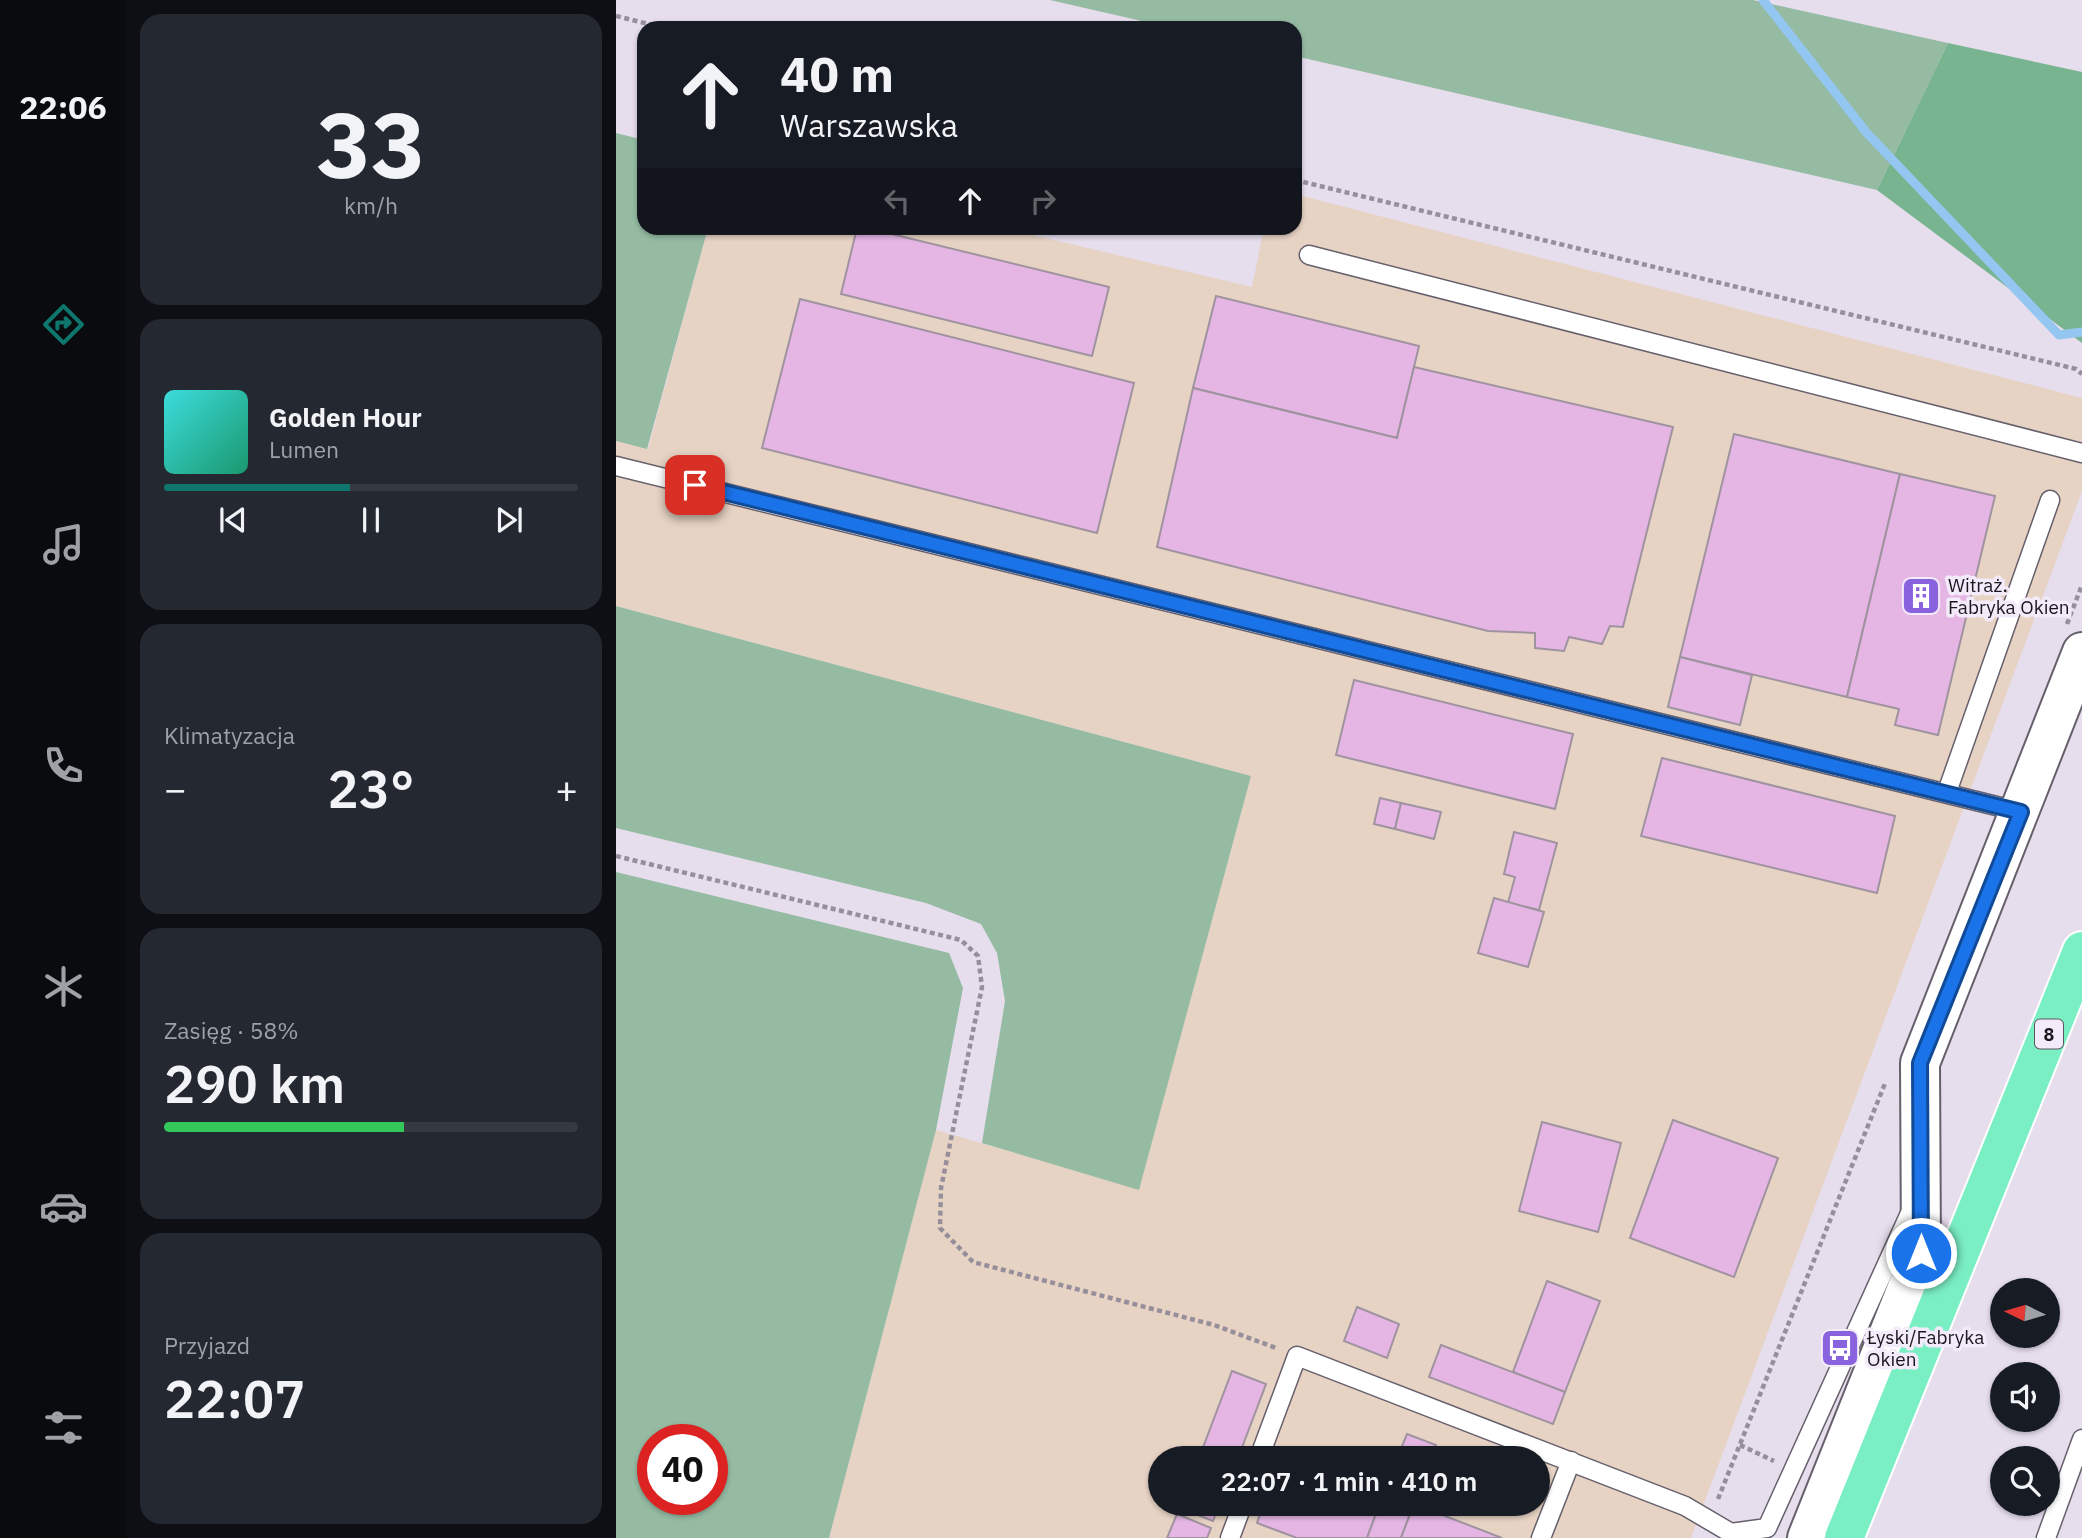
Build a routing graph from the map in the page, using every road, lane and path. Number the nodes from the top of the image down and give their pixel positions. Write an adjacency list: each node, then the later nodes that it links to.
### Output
1 (616, 16): 2 (path)
2 (637, 21)
3 (1302, 182): 5 (path)
4 (1309, 256): 6 (lane)
5 (2082, 374)
6 (2082, 453)
7 (616, 466): 10 (lane)
8 (2050, 500): 10 (lane)
9 (2082, 652): 11 (street)
10 (1947, 792): 11 (lane)
11 (2021, 812): 14 (street)
12 (616, 856): 15 (path)
13 (2082, 951): 23 (highway, 8)
14 (1921, 1188): 18 (lane); 22 (street)
15 (1297, 1356): 17 (lane); 18 (lane)
16 (2082, 1439): 24 (lane)
17 (1263, 1446)
18 (1571, 1461): 21 (lane)
19 (1238, 1516): 20 (lane)
20 (1230, 1538)
21 (1541, 1538)
22 (1807, 1538)
23 (1844, 1538)
24 (2046, 1538)

